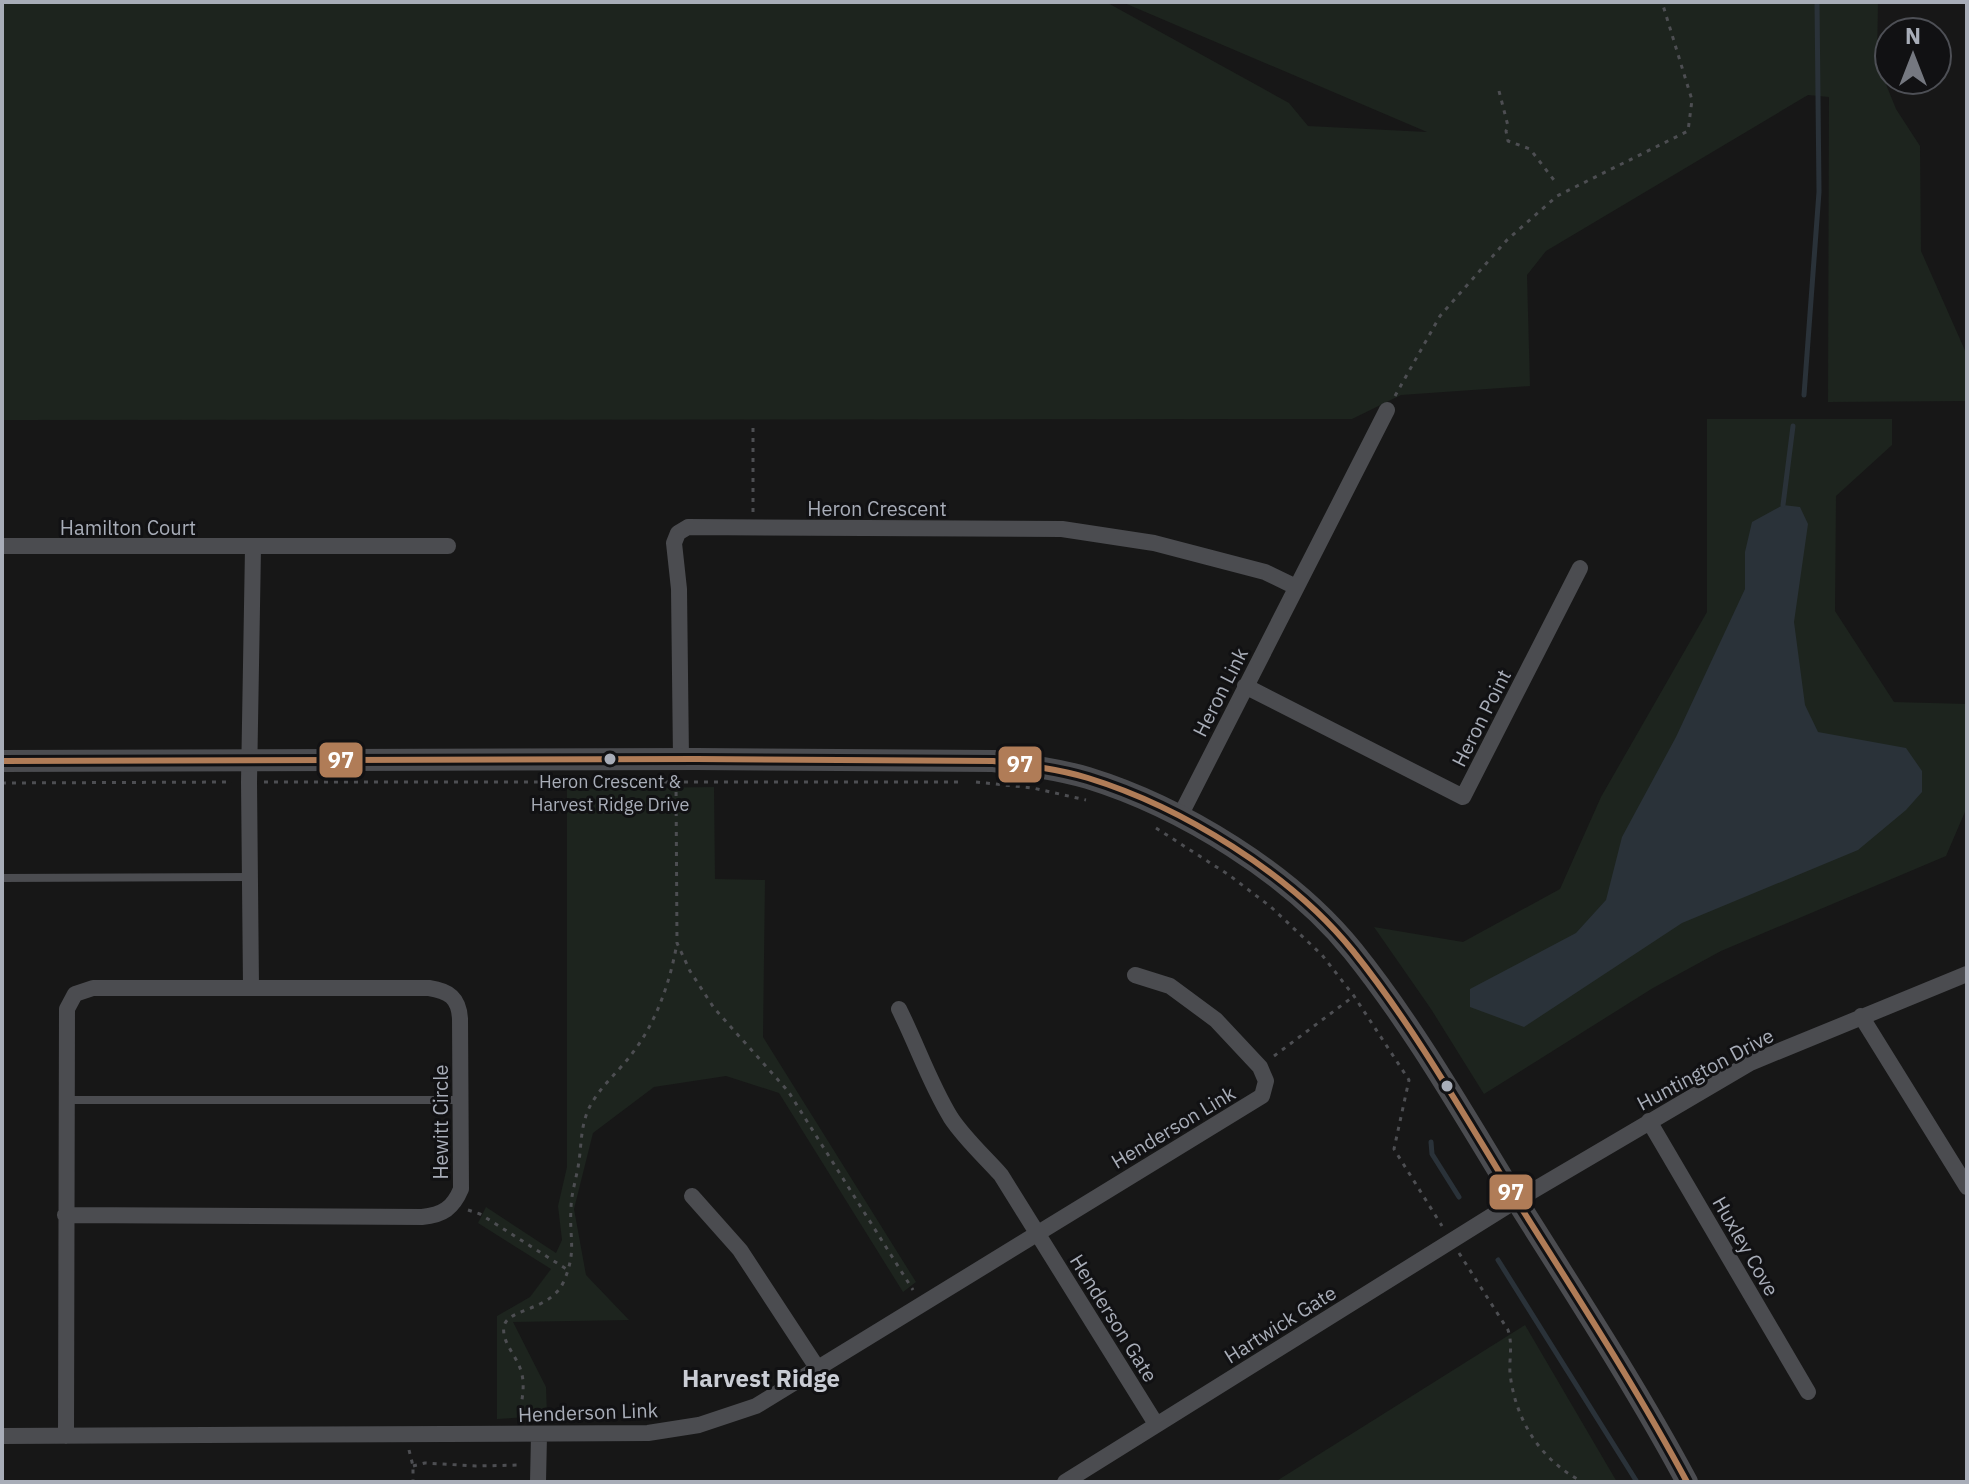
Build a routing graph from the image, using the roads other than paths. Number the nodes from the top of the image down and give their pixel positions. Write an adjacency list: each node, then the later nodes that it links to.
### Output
1 (1387, 410): 6 (street, Heron Link)
2 (2, 546): 4 (street, Hamilton Court)
3 (448, 546): 4 (street, Hamilton Court)
4 (253, 548): 10 (street)
5 (1580, 568): 7 (street, Heron Point)
6 (1296, 587): 7 (street, Heron Link); 8 (street, Heron Crescent)
7 (1245, 686): 11 (street, Heron Link)
8 (681, 759): 10 (street); 11 (street)
9 (2, 761): 10 (street)
10 (249, 772): 12 (street)
11 (1180, 816): 24 (street)
12 (251, 877): 13 (lane); 16 (street)
13 (2, 878)
14 (1967, 974): 18 (street, Huntington Drive)
15 (1135, 975): 26 (street, Henderson Link)
16 (251, 987): 19 (street, Hewitt Circle); 20 (street, Hewitt Circle)
17 (899, 1009): 26 (street, Henderson Gate)
18 (1861, 1016): 21 (street, Huntington Drive); 22 (street)
19 (66, 1100): 20 (lane); 25 (street, Hewitt Circle)
20 (460, 1100): 25 (street, Hewitt Circle)
21 (1649, 1121): 24 (street, Huntington Drive); 28 (street, Huxley Cove)
22 (1967, 1187)
23 (692, 1196): 27 (street)
24 (1517, 1200): 29 (street, Hartwick Gate); 30 (street)
25 (65, 1215): 33 (street, Hewitt Circle)
26 (1039, 1232): 27 (street, Henderson Link); 29 (street, Henderson Gate)
27 (818, 1369): 31 (street, Henderson Link)
28 (1808, 1392)
29 (1156, 1424): 35 (street, Hartwick Gate)
30 (1661, 1434): 36 (street); 37 (street)
31 (539, 1435): 33 (street, Henderson Link); 34 (street)
32 (2, 1436): 33 (street, Henderson Link)
33 (66, 1436)
34 (538, 1482)
35 (1065, 1482)
36 (1687, 1482)
37 (1700, 1482)

